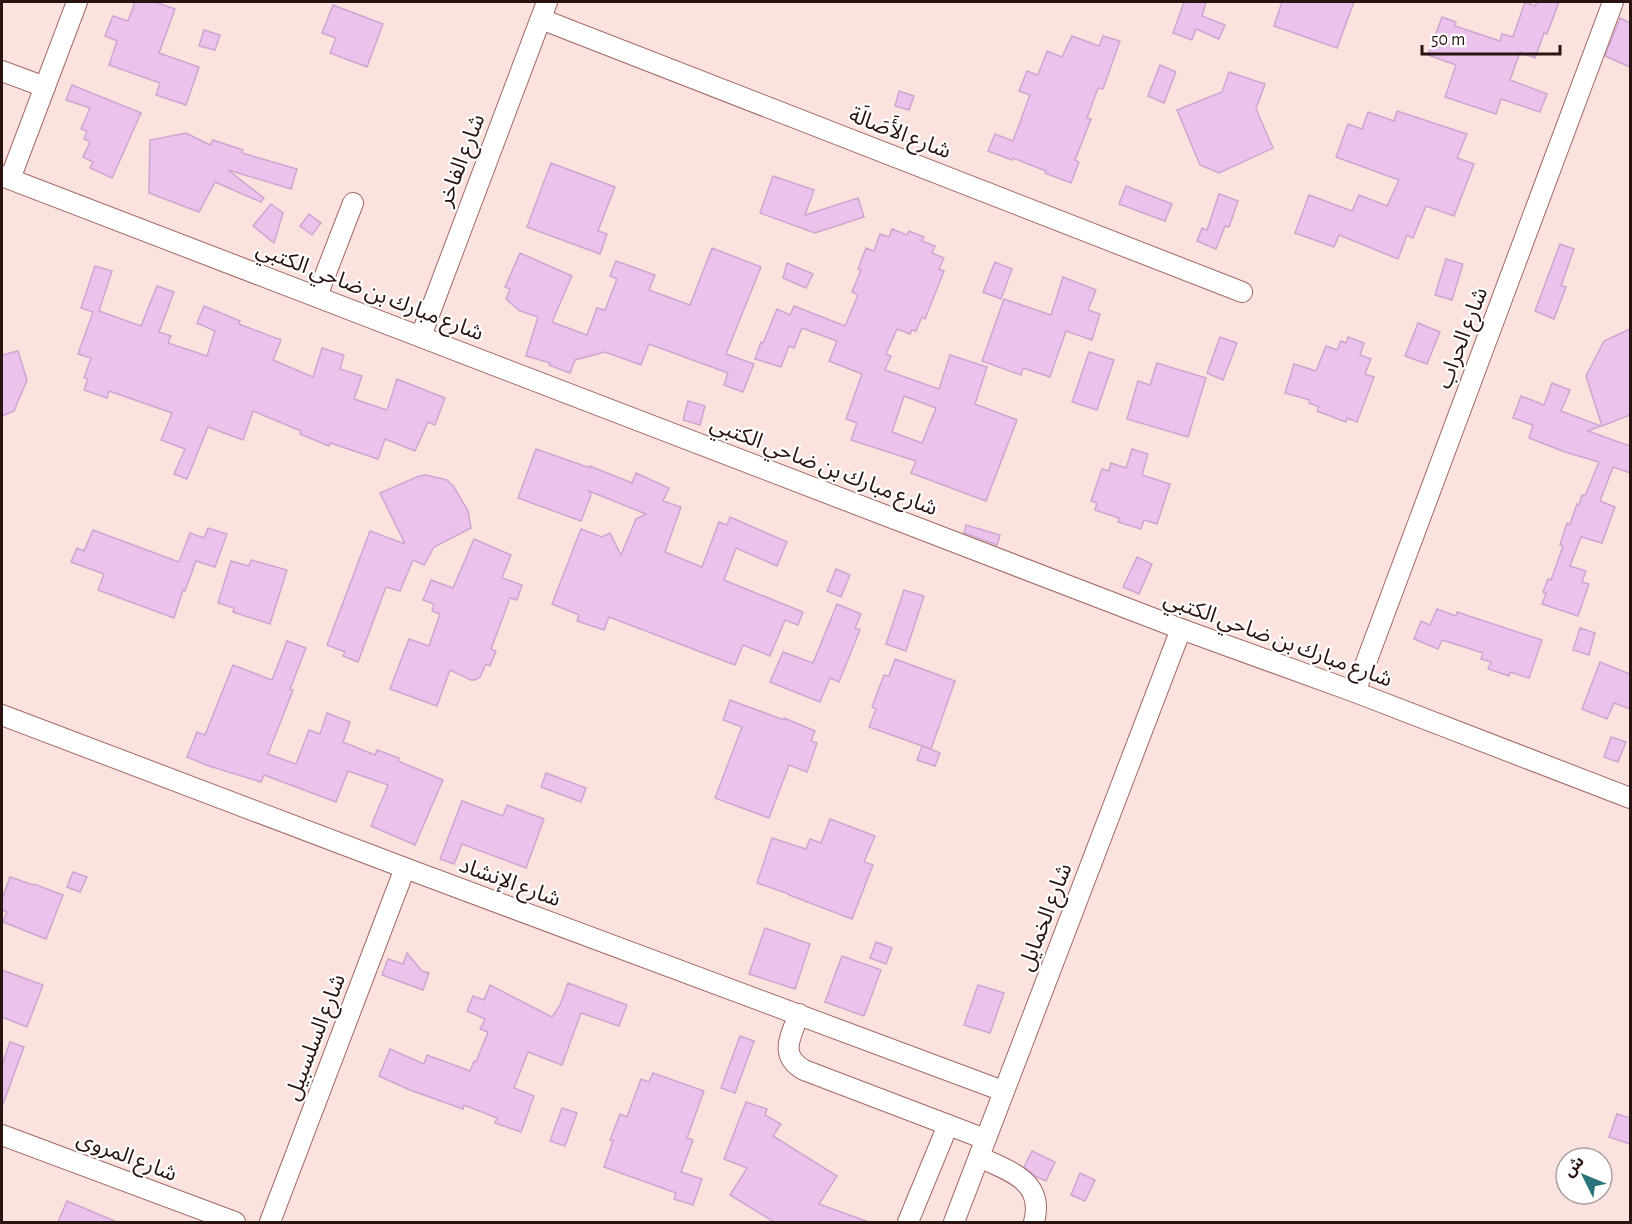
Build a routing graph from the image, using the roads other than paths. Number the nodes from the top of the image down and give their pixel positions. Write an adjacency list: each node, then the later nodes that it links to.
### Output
1 (77, 2): 5 (street)
2 (1613, 2): 12 (street, شارع الحراب)
3 (544, 10): 8 (street, شارع الأَصَالَة); 10 (street, شارع الفاخر)
4 (2, 71): 5 (street)
5 (45, 87): 6 (street)
6 (6, 177): 9 (street, شارع مبارك بن ضاحي الكتبي)
7 (353, 203): 9 (street)
8 (1242, 292)
9 (316, 296): 10 (street, شارع مبارك بن ضاحي الكتبي)
10 (421, 336): 11 (street, شارع مبارك بن ضاحي الكتبي)
11 (1181, 630): 12 (street, شارع مبارك بن ضاحي الكتبي); 17 (street, شارع الخمايل)
12 (1355, 692): 14 (street, شارع مبارك بن ضاحي الكتبي)
13 (2, 715): 15 (street, شارع الإنشاد)
14 (1630, 798)
15 (405, 868): 16 (street, شارع الإنشاد); 22 (street, شارع السلسبيل)
16 (799, 1014): 17 (street, شارع الإنشاد); 18 (street)
17 (1004, 1091): 20 (street, شارع الخمايل)
18 (948, 1125): 20 (street); 23 (street)
19 (2, 1135): 21 (street, شارع المروى)
20 (982, 1148): 24 (street, شارع الخمايل); 25 (street)
21 (235, 1222)
22 (270, 1222)
23 (908, 1222)
24 (954, 1222)
25 (1034, 1222)

